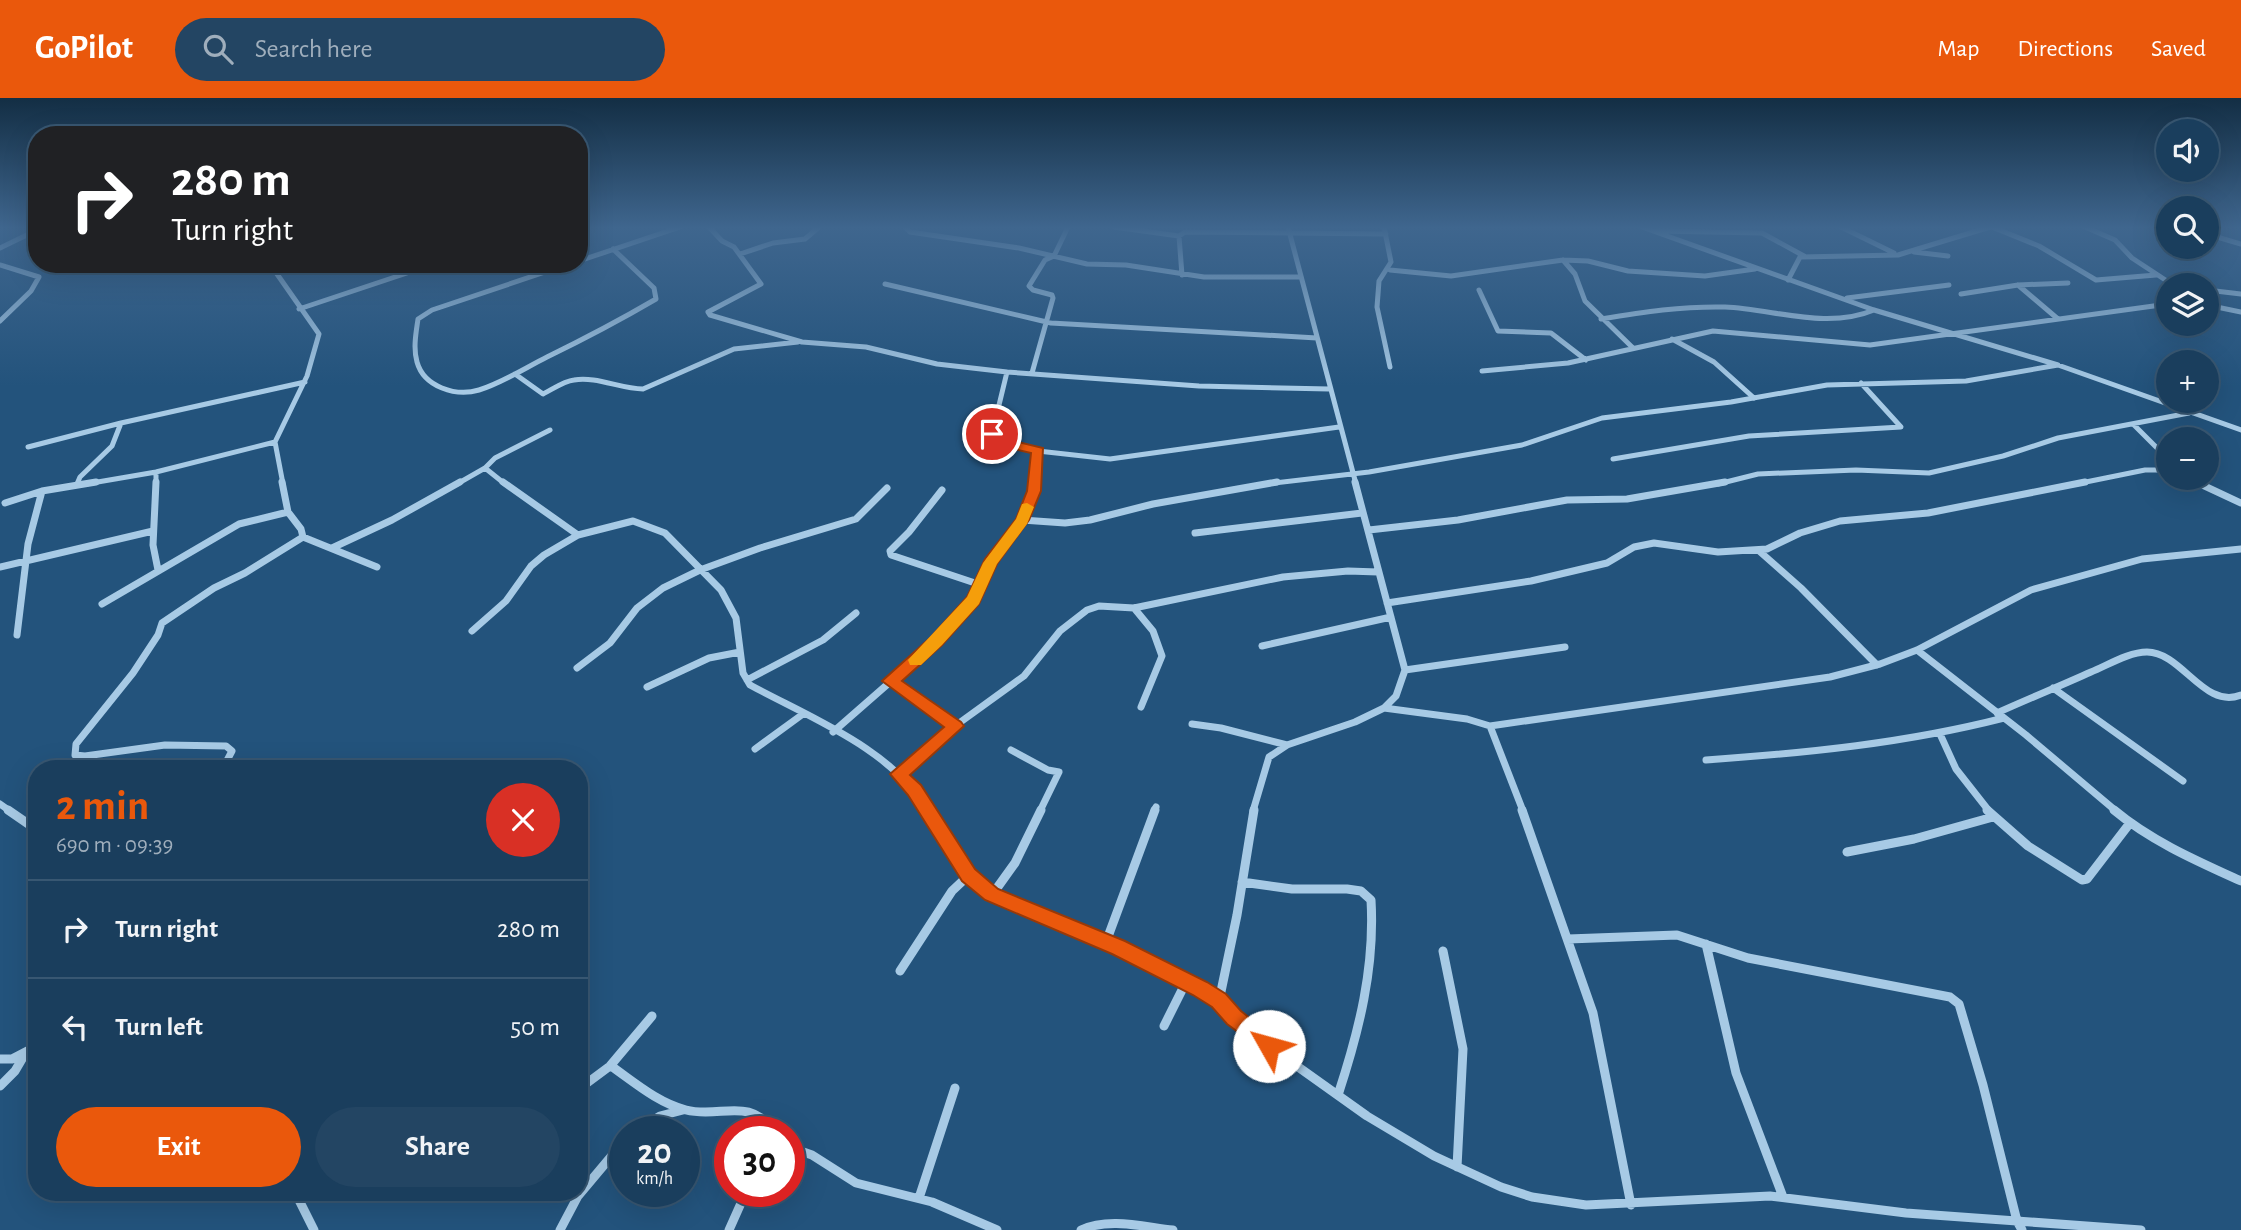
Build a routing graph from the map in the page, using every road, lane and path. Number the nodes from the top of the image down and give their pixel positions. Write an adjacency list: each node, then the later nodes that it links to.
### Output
1 (37, 280): 29 (street)
2 (280, 280): 24 (street)
3 (387, 280): 24 (street)
4 (522, 280): 42 (street)
5 (645, 280): 42 (street)
6 (758, 280): 34 (street)
7 (1033, 280): 30 (street)
8 (1301, 280): 32 (street)
9 (1380, 280): 38 (street)
10 (1577, 280): 27 (street)
11 (1785, 280): 12 (street)
12 (1788, 281): 21 (street)
13 (2068, 282): 16 (street)
14 (885, 284): 30 (street)
15 (1949, 285): 21 (street)
16 (2018, 285): 19 (street); 28 (street)
17 (1479, 290): 36 (street)
18 (2219, 291): 20 (street)
19 (1961, 294)
20 (2241, 294)
21 (1843, 299): 25 (street)
22 (2156, 306): 28 (street)
23 (2219, 308): 26 (street)
24 (299, 309): 43 (street)
25 (1874, 310): 27 (street); 31 (street)
26 (2241, 312)
27 (1601, 319): 35 (street)
28 (2058, 319): 31 (street)
29 (0, 321)
30 (1048, 323): 32 (street); 41 (street)
31 (1955, 335): 33 (street); 37 (street)
32 (1317, 338): 45 (street)
33 (1672, 339): 35 (street); 46 (street)
34 (802, 342): 40 (street); 42 (street)
35 (1633, 348): 36 (street)
36 (1586, 360): 39 (street)
37 (2058, 365): 44 (street); 47 (street)
38 (1390, 367)
39 (1482, 371)
40 (1007, 372): 41 (street); 57 (street)
41 (1032, 373): 45 (street)
42 (515, 374)
43 (305, 382): 49 (street); 54 (street)
44 (1861, 383): 46 (street); 58 (street)
45 (1329, 389): 51 (street)
46 (1754, 398): 62 (street)
47 (2156, 401)
48 (2189, 413): 50 (street); 53 (street)
49 (121, 422): 56 (street); 63 (street)
50 (2134, 425): 55 (street); 73 (street)
51 (1339, 426): 57 (street); 62 (street)
52 (550, 430): 59 (street)
53 (2241, 430)
54 (275, 442): 61 (street); 70 (street)
55 (2156, 446)
56 (28, 447)
57 (1038, 451): 72 (street)
58 (1613, 459)
59 (485, 468): 76 (street); 78 (street)
60 (2156, 470): 80 (street)
61 (156, 472): 63 (street); 74 (street)
62 (1354, 474): 71 (street); 72 (street)
63 (77, 484): 67 (street)
64 (887, 488): 85 (street)
65 (943, 490): 87 (street)
66 (2213, 490): 69 (street)
67 (42, 491): 68 (street); 81 (street)
68 (5, 503)
69 (2241, 503)
70 (288, 512): 77 (street); 84 (street)
71 (1362, 513): 73 (street); 75 (street)
72 (1022, 520): 87 (street)
73 (1369, 530): 86 (street)
74 (153, 531): 81 (street); 84 (street)
75 (1195, 533)
76 (578, 535): 85 (street); 93 (street)
77 (303, 537): 78 (street); 119 (street)
78 (332, 548): 83 (street)
79 (2241, 549): 97 (street)
80 (1758, 550): 88 (street); 99 (street)
81 (24, 561): 82 (street); 94 (street)
82 (0, 567)
83 (377, 567)
84 (158, 570): 89 (street)
85 (700, 570): 98 (street); 100 (street)
86 (1378, 572): 88 (street); 90 (street)
87 (981, 585): 103 (street)
88 (1387, 603): 92 (street)
89 (102, 604)
90 (1134, 608): 107 (street); 112 (street)
91 (856, 613): 102 (street)
92 (1391, 617): 95 (street); 101 (street)
93 (472, 631)
94 (17, 635)
95 (1262, 646)
96 (1565, 647): 101 (street)
97 (1917, 650): 99 (street); 110 (street)
98 (740, 652): 102 (street); 104 (street)
99 (1877, 665): 113 (street)
100 (578, 668)
101 (1405, 670): 108 (street)
102 (747, 680): 109 (street)
103 (890, 681): 112 (street); 114 (street)
104 (646, 687)
105 (2053, 688): 106 (street); 110 (street); 122 (street)
106 (2241, 695)
107 (1141, 707)
108 (1384, 708): 113 (street); 116 (street)
109 (803, 714): 114 (street); 117 (street)
110 (2000, 715): 115 (street); 126 (street)
111 (1192, 724): 116 (street)
112 (956, 726): 121 (street)
113 (1490, 726): 133 (street)
114 (833, 732): 121 (street)
115 (1940, 734): 120 (street); 125 (street)
116 (1287, 745): 131 (street)
117 (755, 750)
118 (1012, 750): 132 (street)
119 (227, 760)
120 (1706, 760)
121 (899, 774): 129 (street)
122 (2183, 781)
123 (0, 804): 127 (street)
124 (1156, 807): 134 (street)
125 (1993, 817): 126 (street); 128 (street)
126 (2130, 823): 130 (street)
127 (28, 824)
128 (1847, 852)
129 (969, 875): 132 (street); 137 (street)
130 (2241, 881)
131 (1242, 882): 139 (street); 151 (street)
132 (992, 895): 134 (street)
133 (1568, 940): 135 (street); 163 (street)
134 (1106, 943): 138 (street)
135 (1706, 944): 159 (street); 165 (street)
136 (1443, 951): 157 (street)
137 (900, 971)
138 (1186, 982): 139 (street); 141 (street)
139 (1219, 1000): 151 (street)
140 (652, 1016): 146 (street)
141 (1164, 1026)
142 (28, 1052): 143 (street)
143 (25, 1054): 145 (street); 147 (street)
144 (0, 1059): 145 (street)
145 (12, 1059): 147 (street)
146 (611, 1066): 148 (street); 152 (street)
147 (15, 1071): 149 (street)
148 (588, 1084)
149 (0, 1086)
150 (955, 1088): 160 (street)
151 (1338, 1095): 157 (street)
152 (683, 1110): 153 (street); 154 (street)
153 (660, 1116)
154 (755, 1116)
155 (805, 1151): 160 (street)
156 (609, 1159): 158 (street)
157 (1457, 1167): 163 (street)
158 (588, 1184)
159 (1783, 1197): 163 (street); 165 (street)
160 (919, 1199): 169 (street)
161 (300, 1201): 166 (street)
162 (575, 1201): 167 (street)
163 (1630, 1205)
164 (739, 1207): 168 (street)
165 (2019, 1225): 172 (street)
166 (314, 1230)
167 (560, 1230)
168 (729, 1230)
169 (997, 1230)
170 (1081, 1230): 171 (street)
171 (1172, 1230)
172 (2141, 1230)

